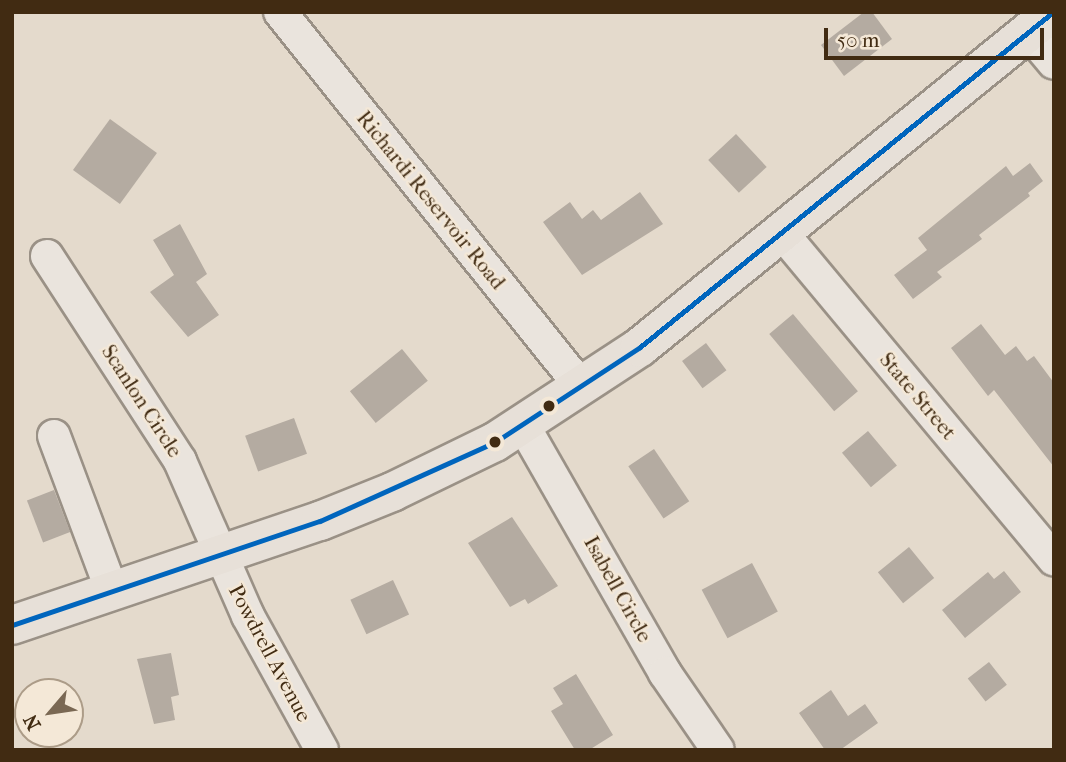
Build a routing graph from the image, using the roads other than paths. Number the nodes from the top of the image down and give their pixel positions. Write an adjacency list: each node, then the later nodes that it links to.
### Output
1 (281, 12): 6 (street, Richardi Reservoir Road)
2 (1040, 22): 3 (street); 4 (main road)
3 (1054, 63)
4 (782, 233): 6 (main road); 10 (street, State Street)
5 (47, 256): 9 (street, Scanlon Circle)
6 (582, 387): 7 (main road)
7 (523, 425): 9 (main road); 14 (street, Isabell Circle)
8 (54, 436): 11 (street)
9 (220, 555): 11 (main road); 13 (street, Powdrell Avenue)
10 (1054, 560)
11 (112, 591): 12 (main road)
12 (12, 625)
13 (322, 750)
14 (718, 750)

